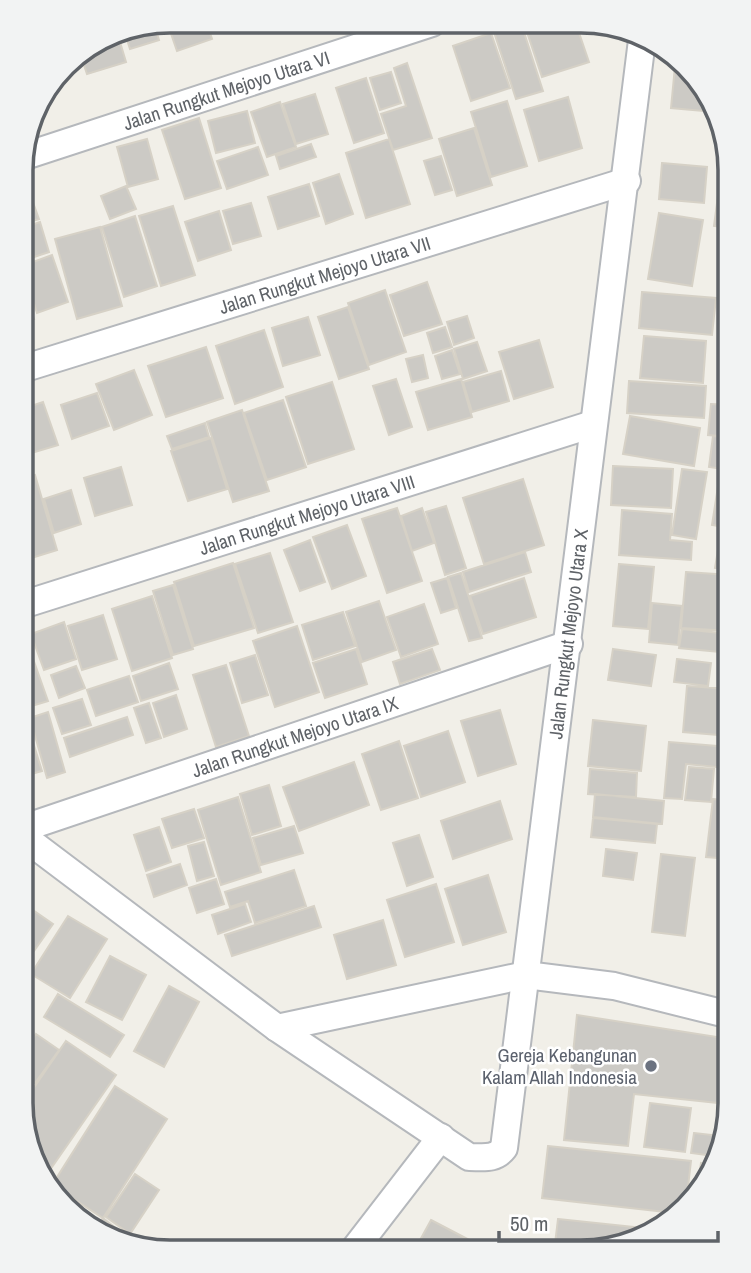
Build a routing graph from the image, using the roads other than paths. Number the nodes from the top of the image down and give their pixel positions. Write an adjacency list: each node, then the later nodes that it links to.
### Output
1 (400, 33): 3 (street, Jalan Rungkut Mejoyo Utara VI)
2 (641, 48): 4 (street, Jalan Rungkut Mejoyo Utara X)
3 (34, 153)
4 (626, 181): 5 (street, Jalan Rungkut Mejoyo Utara VII); 6 (street, Jalan Rungkut Mejoyo Utara X)
5 (33, 366)
6 (593, 425): 7 (street, Jalan Rungkut Mejoyo Utara VIII); 8 (street, Jalan Rungkut Mejoyo Utara X)
7 (33, 602)
8 (569, 644): 9 (street, Jalan Rungkut Mejoyo Utara IX); 11 (street, Jalan Rungkut Mejoyo Utara X)
9 (33, 825)
10 (33, 844): 13 (street)
11 (526, 975): 12 (street); 13 (street); 14 (street, Jalan Rungkut Mejoyo Utara X)
12 (717, 1012)
13 (277, 1028): 14 (street)
14 (441, 1137): 15 (street)
15 (361, 1240)

